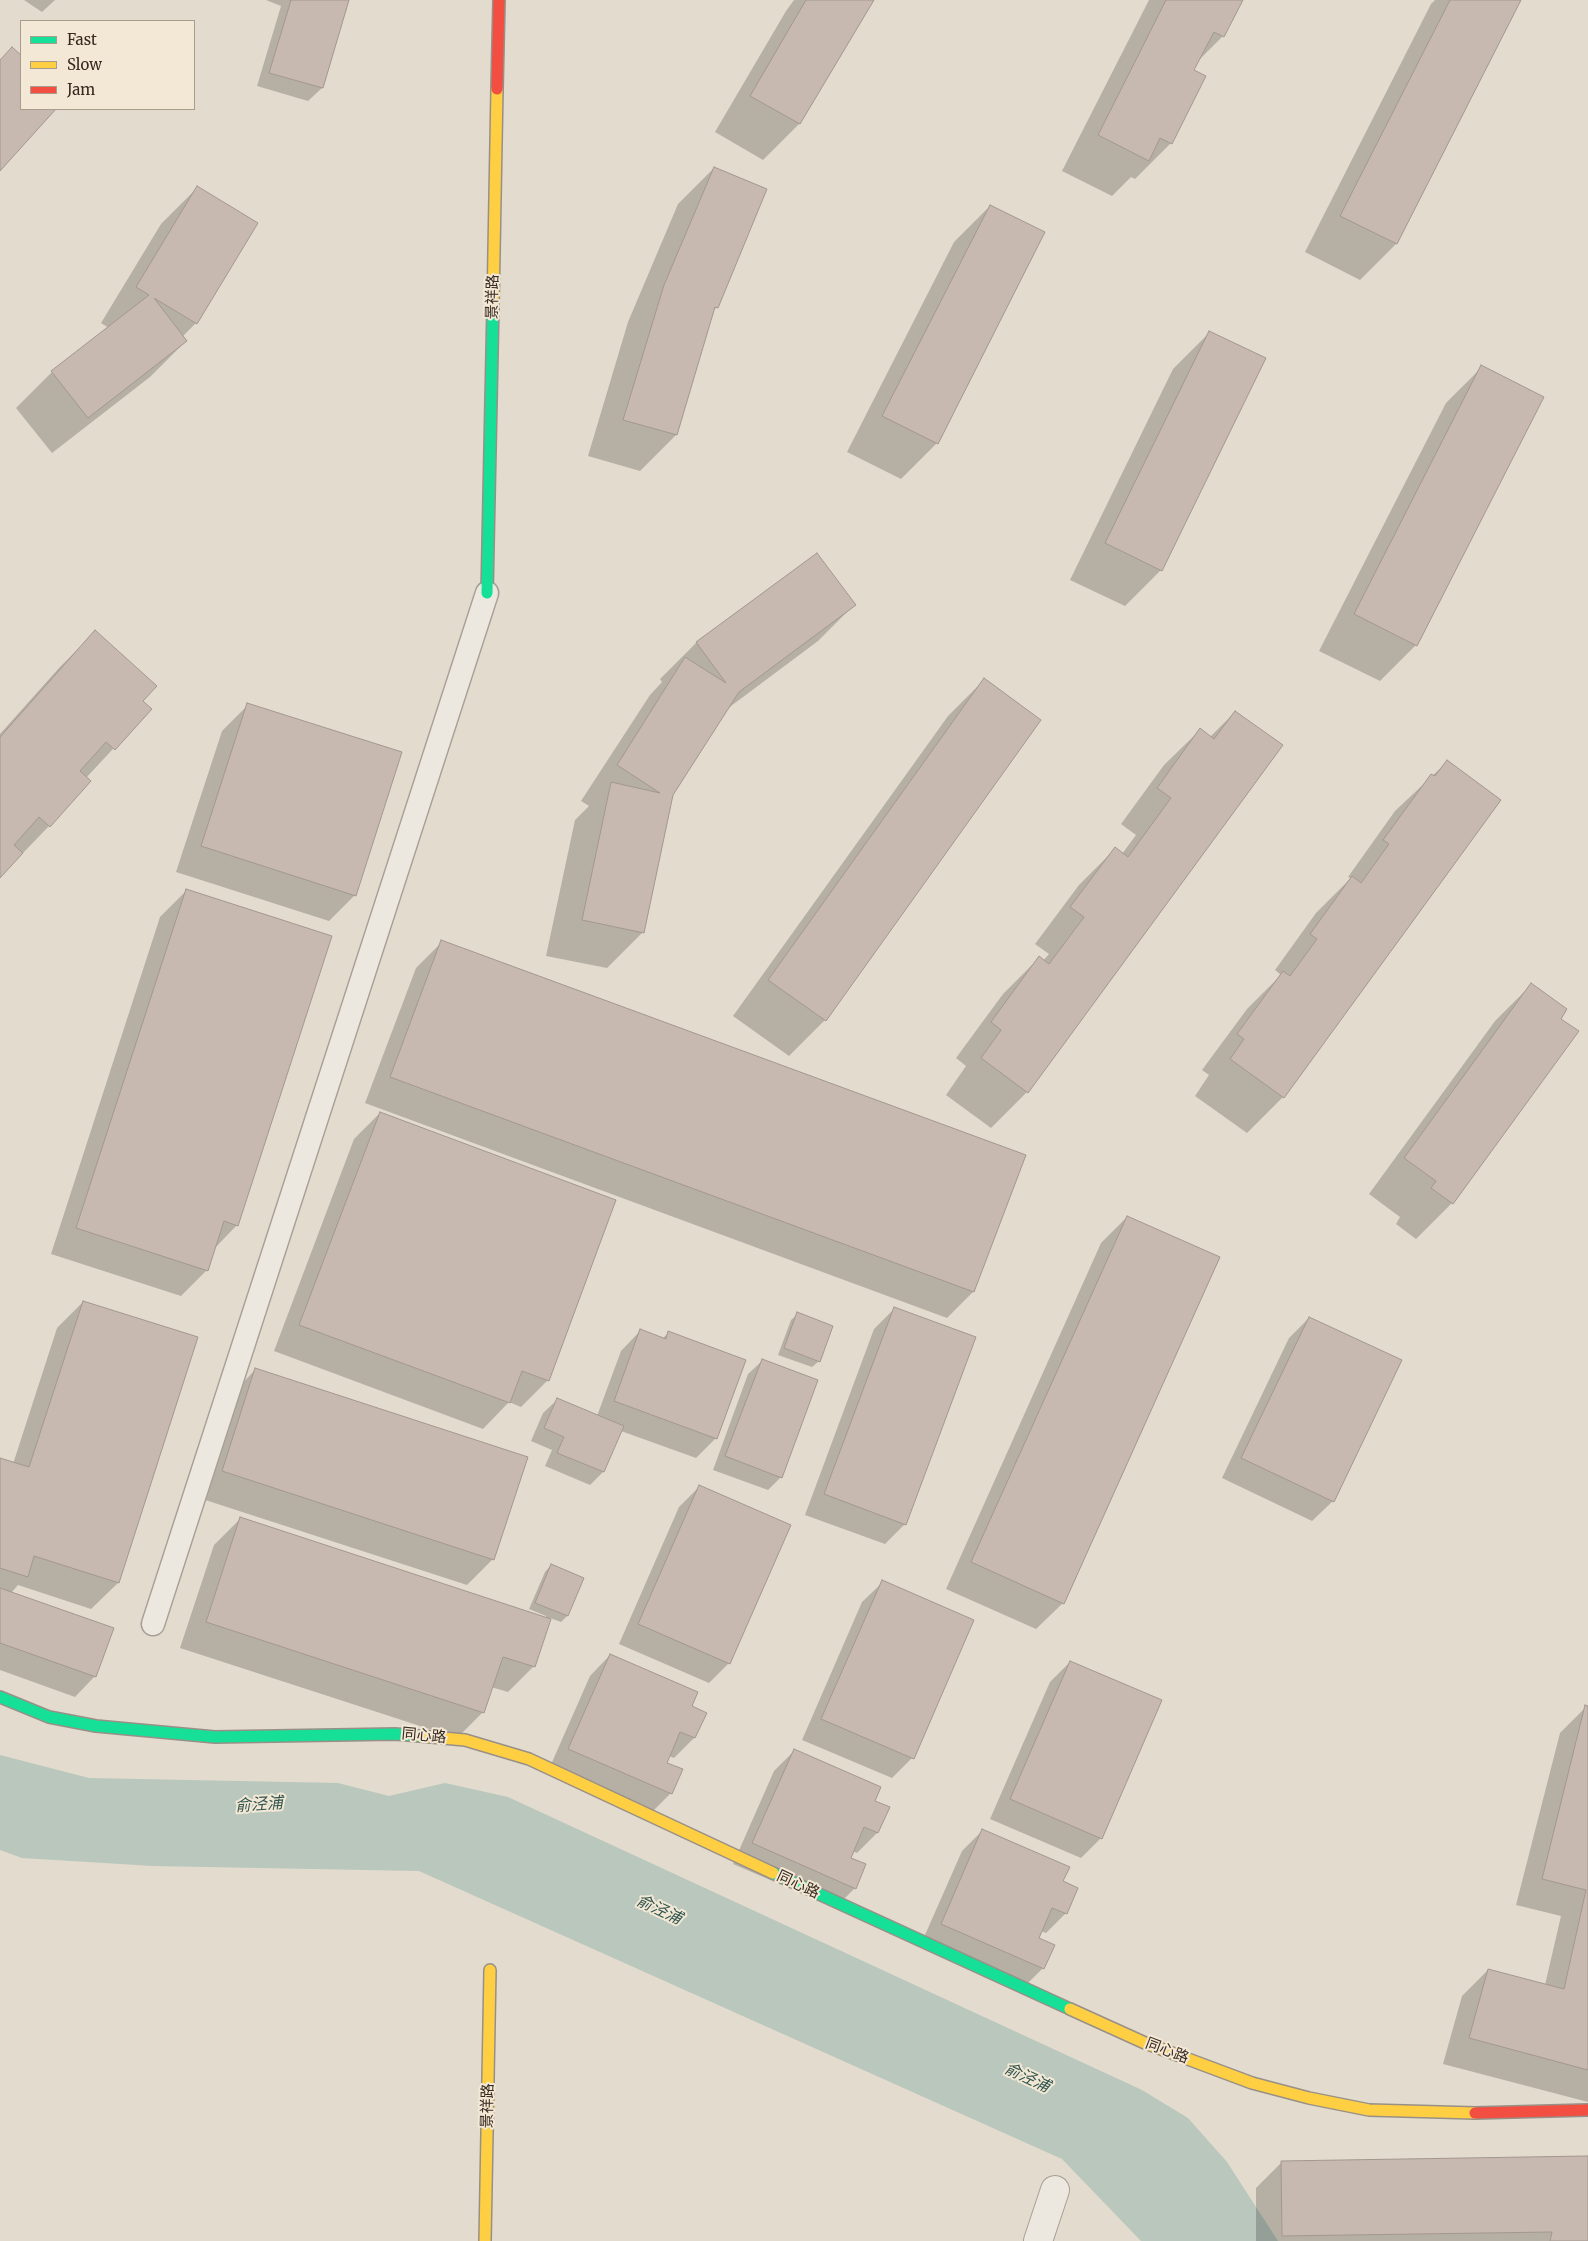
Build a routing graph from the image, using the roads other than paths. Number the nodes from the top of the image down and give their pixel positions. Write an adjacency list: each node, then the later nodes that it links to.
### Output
1 (499, 0): 2 (street, 景祥路)
2 (487, 593): 3 (lane)
3 (154, 1624)
4 (0, 1696): 6 (street, 同心路)
5 (490, 1970): 8 (street, 景祥路)
6 (1588, 2110)
7 (1055, 2190): 9 (street)
8 (485, 2241)
9 (1038, 2241)

